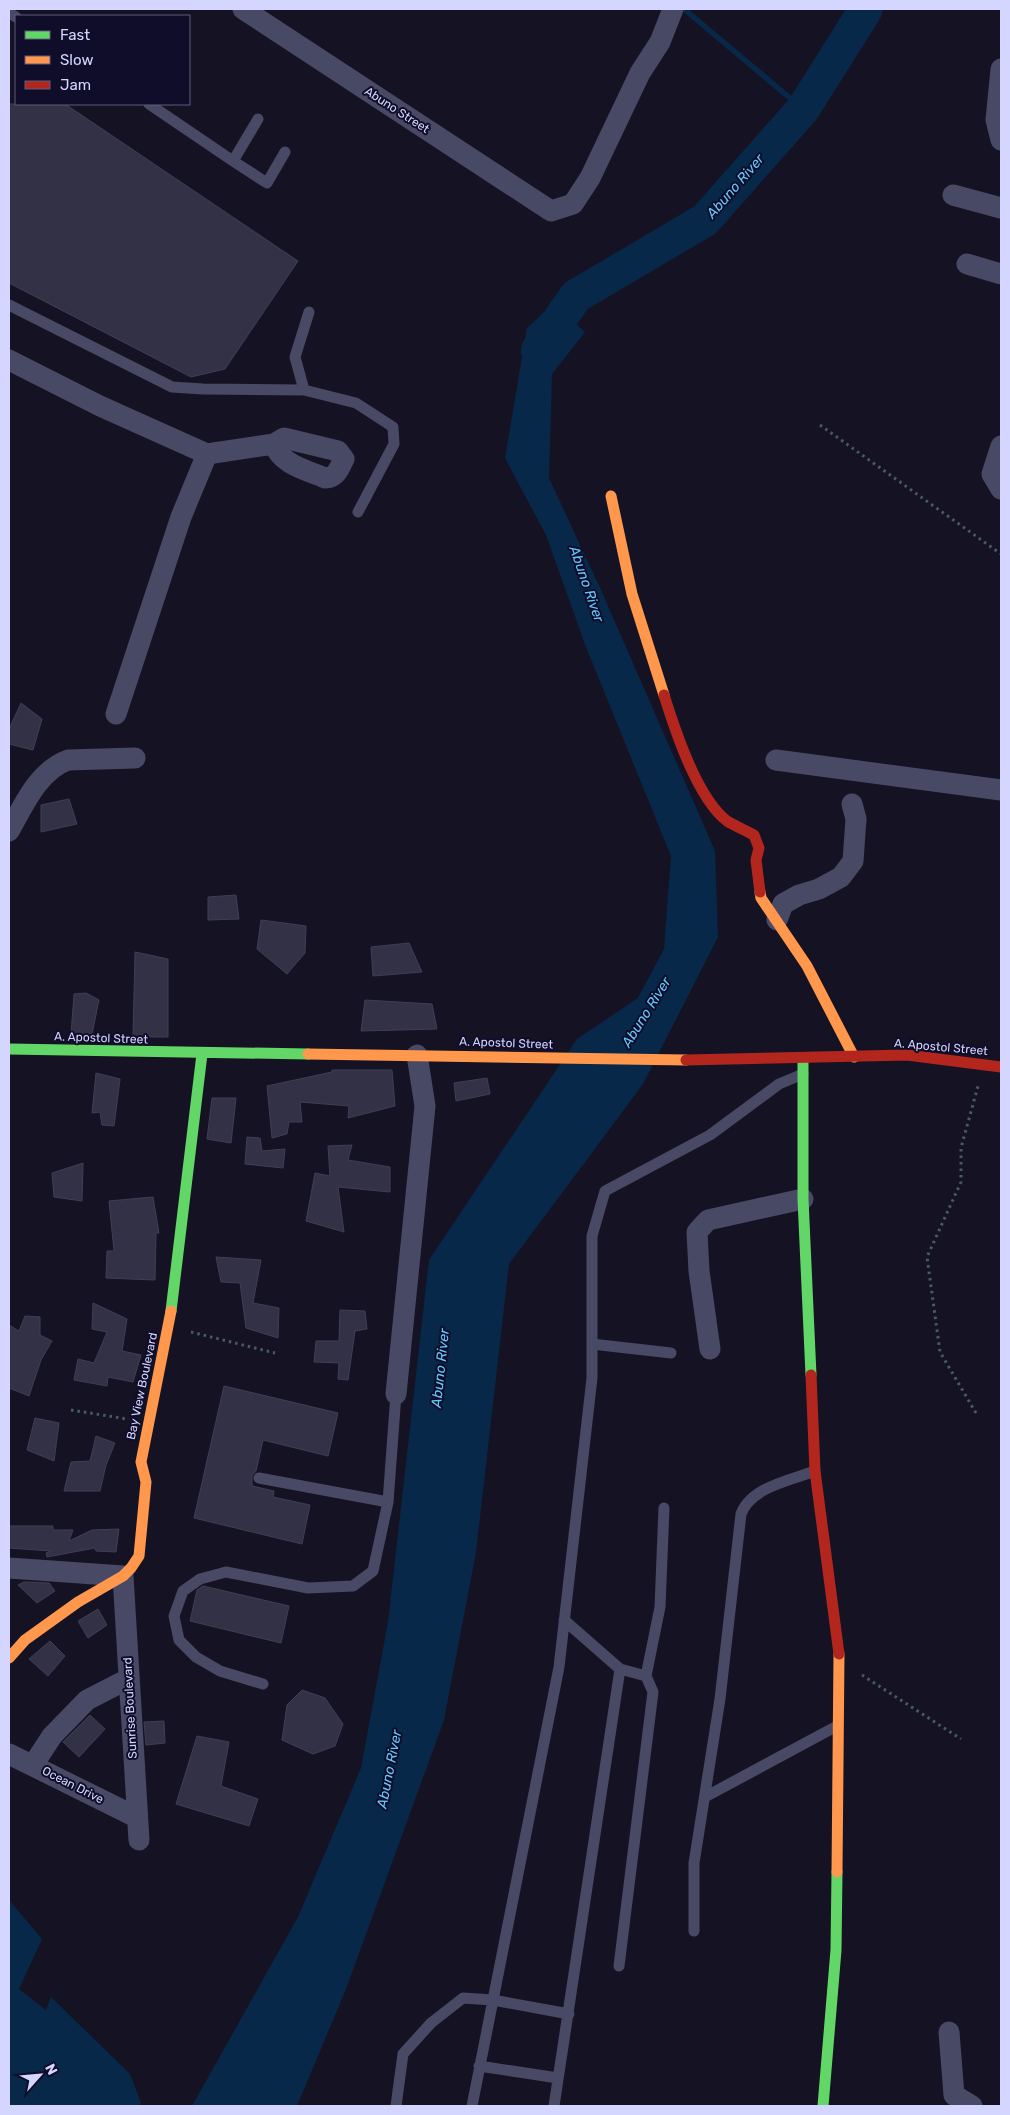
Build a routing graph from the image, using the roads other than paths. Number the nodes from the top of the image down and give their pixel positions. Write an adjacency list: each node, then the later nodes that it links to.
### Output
1 (243, 9): 2 (street, Abuno Street)
2 (673, 9)
3 (1001, 70): 6 (street)
4 (150, 105): 8 (lane)
5 (258, 119): 8 (lane)
6 (1001, 140)
7 (285, 152): 8 (lane)
8 (233, 160)
9 (953, 195): 10 (street)
10 (1001, 208)
11 (967, 264): 12 (street)
12 (1001, 274)
13 (9, 305): 16 (lane)
14 (309, 312): 16 (lane)
15 (9, 360): 19 (street)
16 (304, 390): 22 (lane)
17 (274, 444): 19 (street)
18 (1001, 446): 20 (street)
19 (207, 454): 23 (street)
20 (1001, 489)
21 (611, 496): 29 (street)
22 (358, 512)
23 (116, 714)
24 (135, 758): 28 (street)
25 (776, 760): 26 (street)
26 (1001, 790)
27 (852, 804): 29 (street)
28 (9, 831)
29 (777, 920): 33 (street)
30 (9, 1049): 31 (street, A. Apostol Street)
31 (202, 1054): 32 (street, A. Apostol Street); 48 (street, Bay View Boulevard)
32 (416, 1055): 34 (street, A. Apostol Street); 41 (street)
33 (854, 1057): 34 (street, A. Apostol Street); 35 (street, A. Apostol Street)
34 (803, 1058): 36 (street)
35 (1001, 1067)
36 (804, 1074): 37 (street); 38 (lane)
37 (803, 1199): 39 (street); 42 (street)
38 (592, 1344): 40 (lane); 50 (lane)
39 (710, 1349)
40 (670, 1353)
41 (396, 1394): 44 (lane)
42 (816, 1471): 56 (street); 59 (lane)
43 (259, 1478): 44 (lane)
44 (388, 1502): 55 (lane)
45 (664, 1508): 53 (lane)
46 (9, 1568): 47 (street)
47 (58, 1571): 48 (street); 49 (street)
48 (122, 1576): 49 (street, Bay View Boulevard); 54 (street, Sunrise Boulevard)
49 (78, 1602): 51 (street, Bay View Boulevard)
50 (564, 1620): 52 (lane); 64 (lane)
51 (9, 1658)
52 (620, 1670): 53 (lane); 65 (lane)
53 (646, 1676): 63 (lane)
54 (128, 1679): 58 (street); 60 (street, Sunrise Boulevard)
55 (263, 1684)
56 (841, 1724): 59 (lane); 72 (street)
57 (9, 1754): 58 (street, Ocean Drive)
58 (33, 1765): 60 (street, Ocean Drive)
59 (705, 1797): 62 (lane)
60 (136, 1817): 61 (street, Sunrise Boulevard)
61 (139, 1840)
62 (694, 1931)
63 (619, 1966)
64 (493, 2000): 65 (lane); 67 (lane); 69 (lane)
65 (568, 2014): 68 (lane)
66 (949, 2032): 73 (street)
67 (479, 2066): 68 (lane); 70 (lane)
68 (558, 2078): 71 (lane)
69 (396, 2106)
70 (472, 2106)
71 (554, 2106)
72 (823, 2106)
73 (972, 2106)

